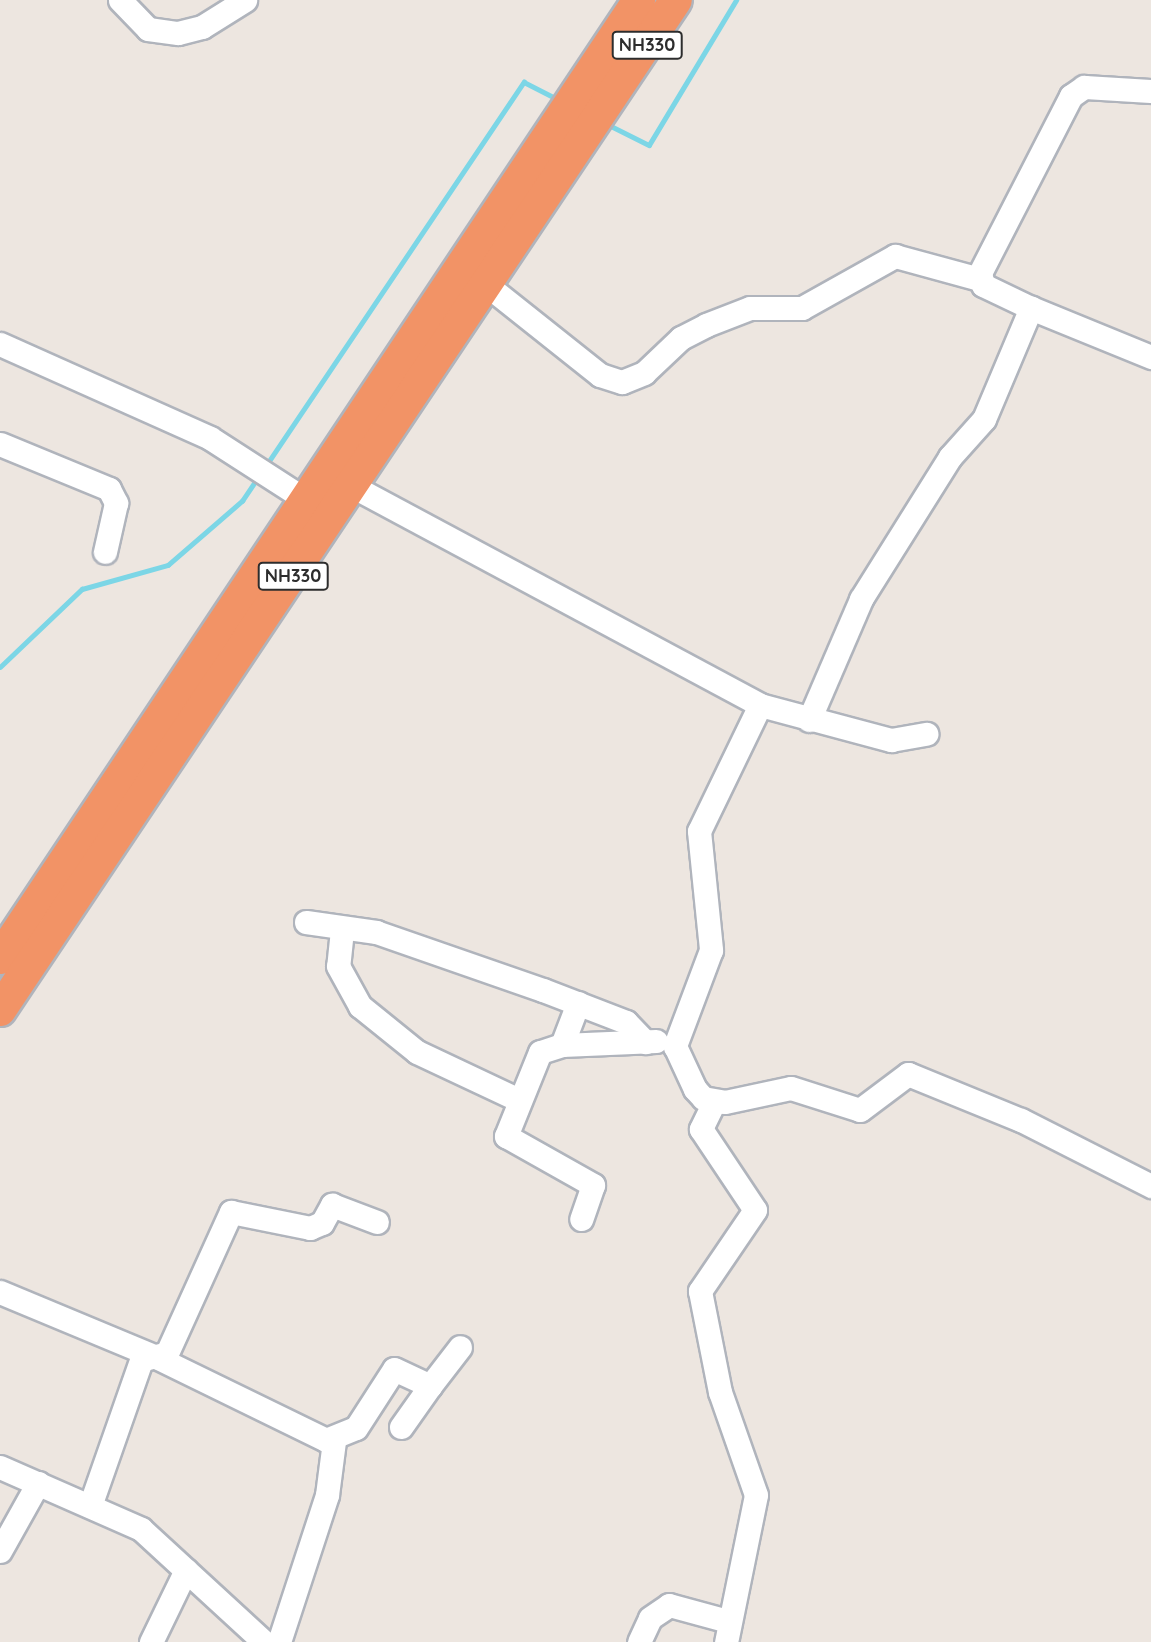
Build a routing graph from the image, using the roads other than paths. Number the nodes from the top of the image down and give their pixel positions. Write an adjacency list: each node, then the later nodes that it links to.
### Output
1 (120, 0): 2 (street)
2 (245, 0)
3 (639, 0): 13 (highway, NH330)
4 (676, 0): 7 (highway, NH330)
5 (1151, 91): 6 (street)
6 (979, 279): 7 (street); 8 (street)
7 (488, 286): 12 (highway, NH330)
8 (1031, 308): 10 (street); 16 (street)
9 (0, 344): 13 (street)
10 (1151, 357)
11 (0, 444): 14 (street)
12 (354, 487): 15 (street); 22 (highway, NH330)
13 (303, 498): 20 (highway, NH330)
14 (106, 552)
15 (760, 705): 16 (street); 23 (street)
16 (809, 720): 17 (street)
17 (926, 734)
18 (306, 922): 19 (street)
19 (341, 930): 21 (street); 26 (street)
20 (0, 958)
21 (578, 1003): 24 (street); 25 (street)
22 (0, 1010)
23 (677, 1039): 24 (street); 27 (street)
24 (645, 1042): 25 (street)
25 (562, 1045): 26 (street)
26 (520, 1100): 29 (street)
27 (714, 1102): 28 (street); 42 (street)
28 (1151, 1186)
29 (581, 1219)
30 (377, 1222): 33 (street)
31 (0, 1292): 33 (street)
32 (460, 1347): 34 (street)
33 (156, 1357): 36 (street); 39 (street)
34 (430, 1386): 35 (street); 36 (street)
35 (401, 1427)
36 (334, 1441): 45 (street)
37 (0, 1467): 38 (street)
38 (38, 1483): 39 (street); 40 (street)
39 (90, 1506): 41 (street)
40 (0, 1551)
41 (186, 1570): 43 (street); 44 (street)
42 (727, 1631): 46 (street)
43 (151, 1642)
44 (264, 1642)
45 (279, 1642)
46 (639, 1642)

